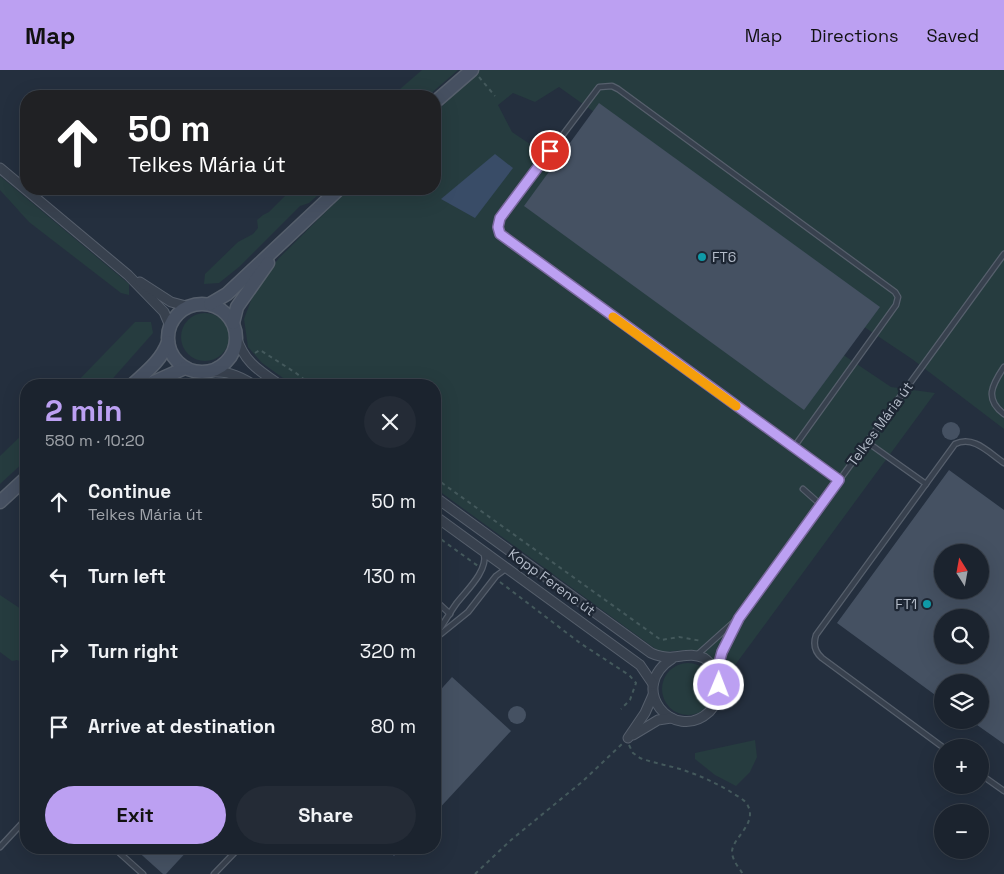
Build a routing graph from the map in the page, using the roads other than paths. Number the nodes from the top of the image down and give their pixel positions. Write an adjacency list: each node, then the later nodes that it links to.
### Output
1 (474, 73): 2 (main road)
2 (441, 98)
3 (0, 168): 4 (street)
4 (20, 185)
5 (32, 195): 9 (street)
6 (333, 195): 7 (main road)
7 (282, 243): 10 (main road); 12 (main road)
8 (1004, 254): 24 (lane, Telkes Mária út)
9 (128, 275): 11 (street); 13 (street)
10 (210, 304): 11 (main road); 12 (main road)
11 (186, 306): 13 (main road)
12 (233, 323): 14 (main road)
13 (170, 326): 15 (main road)
14 (236, 336): 18 (main road); 22 (street)
15 (168, 342): 16 (main road); 19 (main road)
16 (185, 368): 18 (main road); 20 (main road)
17 (1004, 368): 23 (lane)
18 (206, 372): 21 (street)
19 (138, 379)
20 (160, 379)
21 (244, 379)
22 (272, 379)
23 (1004, 414)
24 (867, 442): 27 (lane, Telkes Mária út); 29 (lane)
25 (794, 447): 25 (lane); 27 (lane)
26 (1004, 463): 29 (lane)
27 (839, 480): 33 (lane, Telkes Mária út)
28 (20, 484): 32 (main road)
29 (926, 484): 48 (lane)
30 (803, 490): 33 (lane)
31 (441, 501): 43 (street, Kopp Ferenc út)
32 (0, 502)
33 (822, 504): 39 (lane, Telkes Mária út)
34 (441, 520): 35 (street, Kopp Ferenc út)
35 (482, 550): 36 (street, Kopp Ferenc út); 38 (lane)
36 (507, 568): 41 (lane); 44 (street, Kopp Ferenc út)
37 (441, 606): 38 (lane)
38 (450, 614): 40 (lane)
39 (739, 618): 42 (lane); 45 (lane)
40 (441, 628)
41 (441, 632)
42 (696, 656): 43 (street); 45 (street)
43 (672, 658): 44 (street)
44 (653, 684): 46 (street)
45 (719, 685): 47 (street)
46 (653, 695): 47 (street); 47 (street)
47 (670, 718)
48 (934, 741)
49 (989, 780): 50 (lane)
50 (1004, 791)
51 (20, 825): 52 (lane)
52 (0, 847)
53 (121, 854): 55 (lane)
54 (233, 854): 56 (lane)
55 (143, 874)
56 (214, 874)

